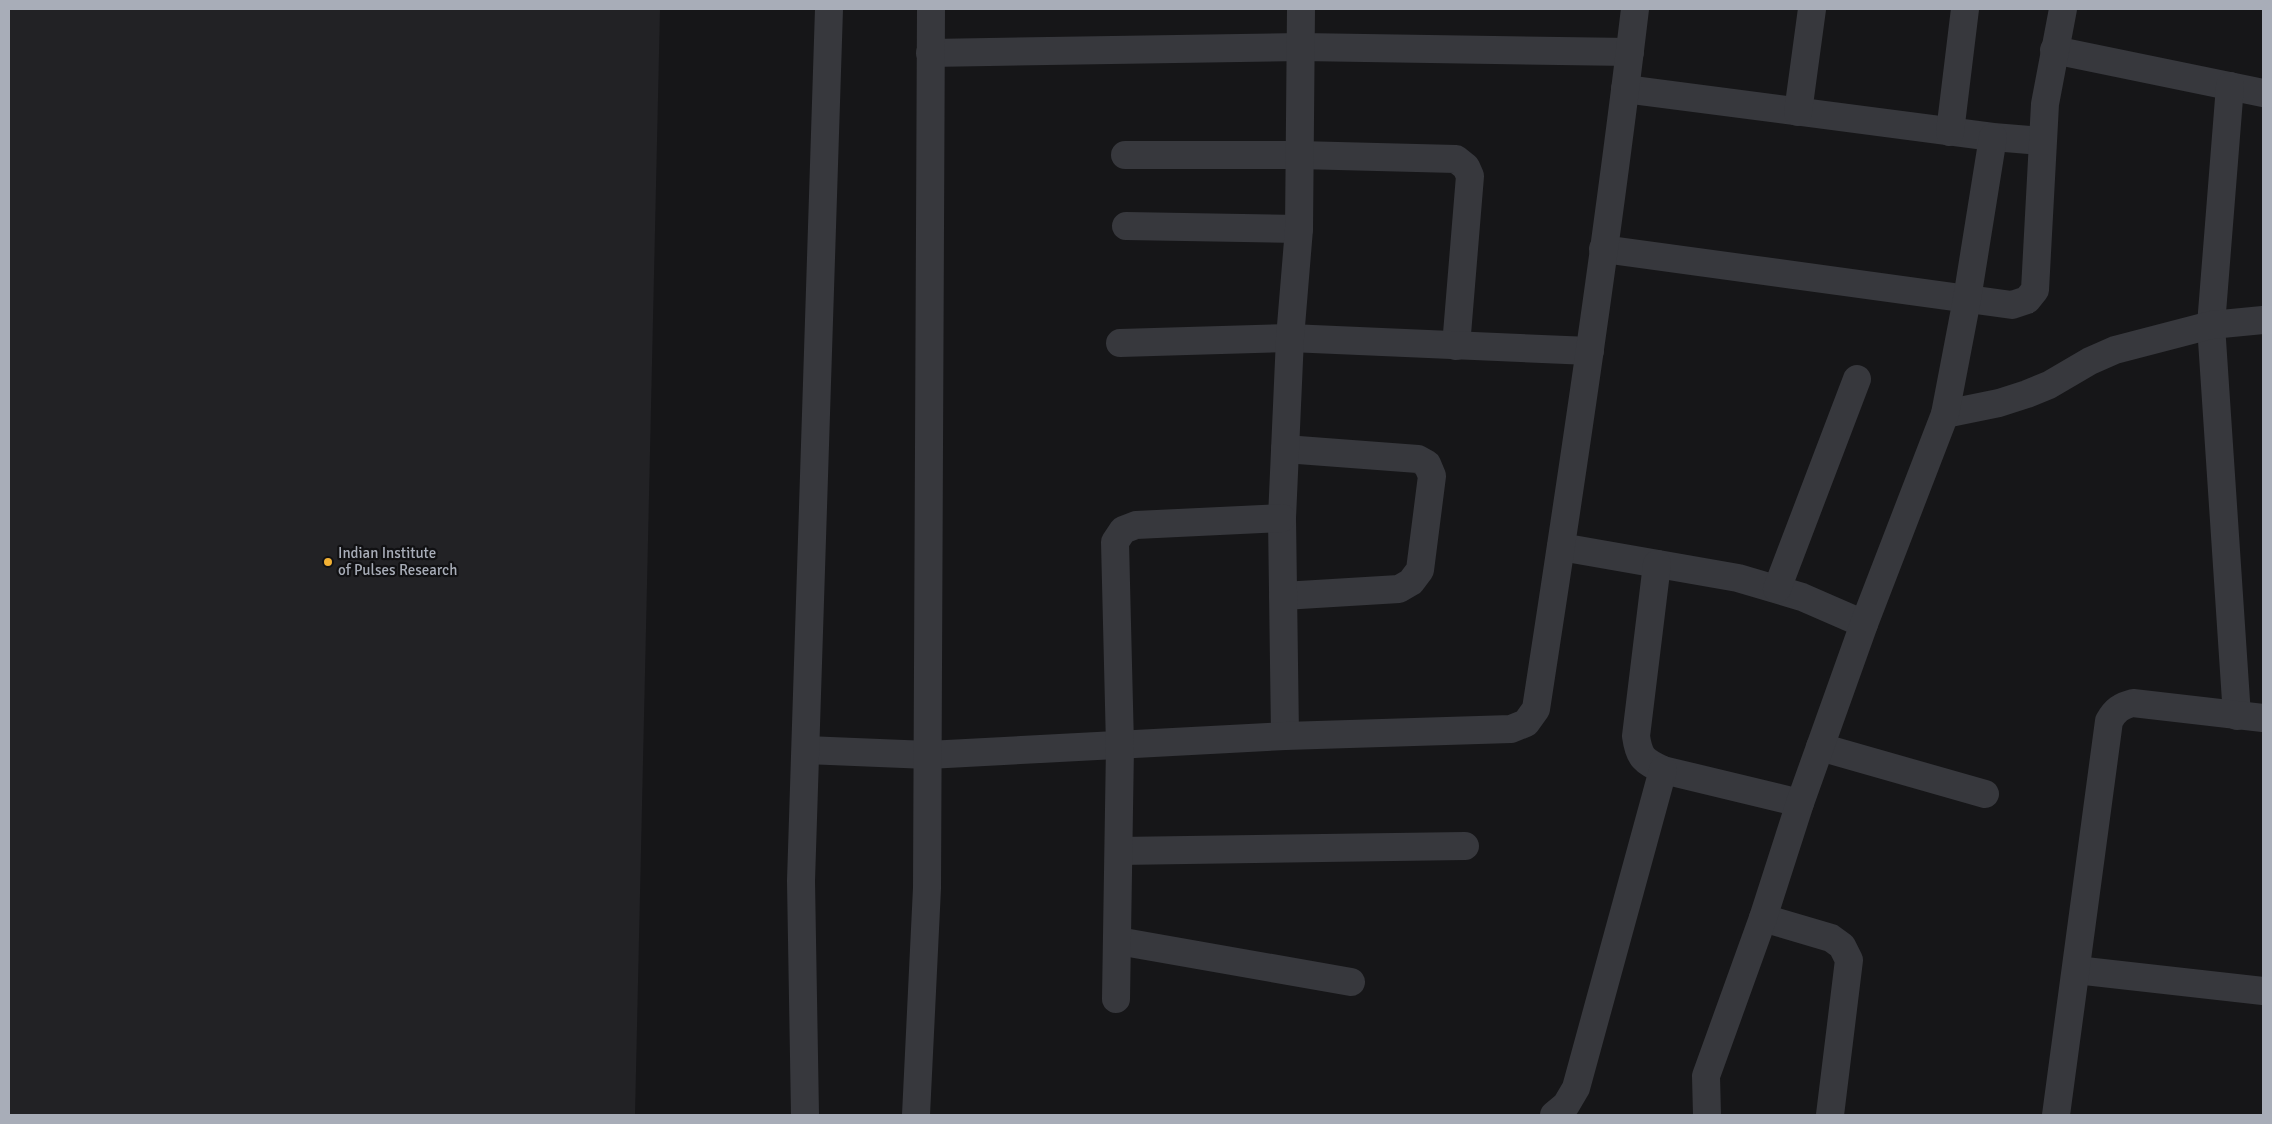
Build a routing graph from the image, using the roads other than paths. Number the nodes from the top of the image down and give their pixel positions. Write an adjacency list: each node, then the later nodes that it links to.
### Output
1 (829, 9): 44 (street)
2 (931, 9): 11 (street)
3 (1301, 9): 8 (street)
4 (1635, 9): 10 (street)
5 (1812, 9): 15 (street)
6 (1965, 9): 16 (street)
7 (2063, 9): 9 (street)
8 (1301, 48): 10 (street); 11 (street); 20 (street)
9 (2054, 50): 12 (street); 18 (street)
10 (1630, 52): 13 (street)
11 (930, 53): 45 (street)
12 (2230, 86): 14 (street); 26 (street)
13 (1625, 89): 15 (street); 23 (street)
14 (2263, 93)
15 (1798, 112): 16 (street)
16 (1950, 132): 17 (street)
17 (1993, 137): 18 (street); 24 (street)
18 (2042, 141): 24 (street)
19 (1125, 155): 20 (street)
20 (1299, 155): 22 (street); 29 (street)
21 (1126, 226): 22 (street)
22 (1299, 229): 27 (street)
23 (1603, 249): 24 (street); 30 (street)
24 (1967, 299): 32 (street)
25 (2263, 320): 26 (street)
26 (2211, 325): 32 (street); 40 (street)
27 (1290, 338): 28 (street); 29 (street); 33 (street)
28 (1120, 343)
29 (1456, 346): 30 (street)
30 (1590, 351): 35 (street)
31 (1857, 380): 37 (street)
32 (1945, 414): 39 (street)
33 (1285, 449): 34 (street); 38 (street)
34 (1282, 518): 38 (street); 42 (street)
35 (1561, 547): 36 (street); 41 (street)
36 (1657, 564): 37 (street); 46 (street)
37 (1777, 589): 39 (street)
38 (1283, 596): 41 (street)
39 (1864, 624): 43 (street)
40 (2250, 717): 53 (street)
41 (1285, 736): 42 (street)
42 (1120, 746): 45 (street); 50 (street)
43 (1820, 747): 47 (street); 48 (street)
44 (806, 750): 45 (street); 57 (street)
45 (928, 755): 58 (street)
46 (1663, 770): 48 (street); 59 (street)
47 (1985, 794)
48 (1800, 803): 51 (street)
49 (1465, 846): 50 (street)
50 (1119, 851): 52 (street)
51 (1763, 918): 60 (street); 61 (street)
52 (1118, 941): 54 (street); 56 (street)
53 (2076, 970): 55 (street); 62 (street)
54 (1352, 982)
55 (2263, 987)
56 (1116, 999)
57 (805, 1115)
58 (916, 1115)
59 (1554, 1115)
60 (1707, 1115)
61 (1830, 1115)
62 (2056, 1115)

